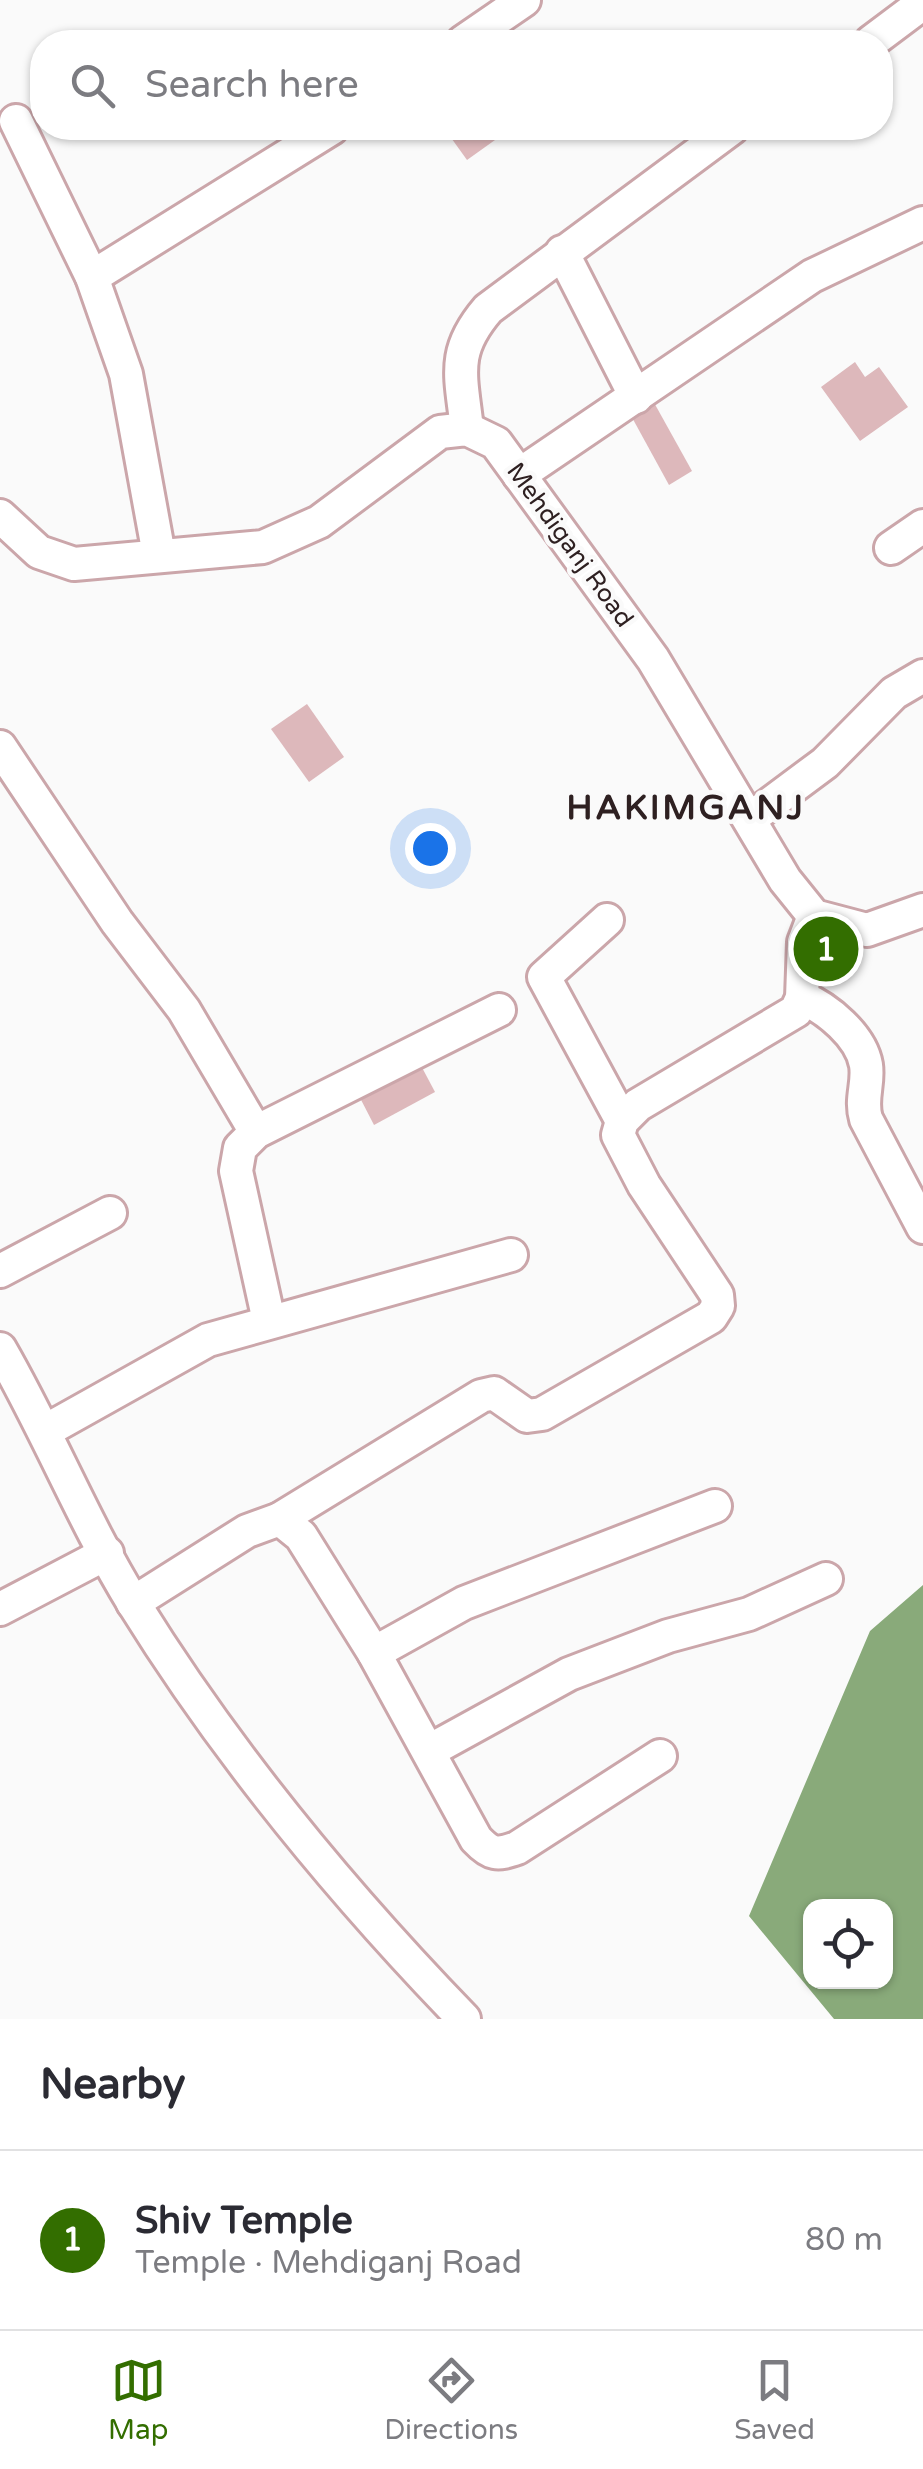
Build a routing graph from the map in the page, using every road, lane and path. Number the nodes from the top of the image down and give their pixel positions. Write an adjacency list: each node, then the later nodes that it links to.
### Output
1 (524, 0): 3 (street)
2 (923, 3): 4 (street)
3 (480, 30)
4 (887, 30)
5 (16, 121): 10 (street)
6 (313, 140): 10 (street)
7 (716, 140): 9 (street)
8 (923, 223): 11 (street)
9 (562, 252): 11 (street); 12 (street)
10 (92, 276): 17 (street)
11 (636, 396): 13 (street)
12 (467, 429): 13 (street, Mehdiganj Road); 17 (street)
13 (519, 475): 20 (street, Mehdiganj Road)
14 (3, 526): 17 (street)
15 (923, 526): 16 (street)
16 (891, 548)
17 (159, 555)
18 (923, 676): 20 (street)
19 (0, 747): 27 (street)
20 (751, 818): 22 (street, Mehdiganj Road)
21 (923, 910): 22 (street)
22 (814, 916): 24 (street)
23 (607, 920): 26 (street)
24 (802, 998): 26 (street); 29 (street)
25 (499, 1010): 27 (street)
26 (622, 1121): 37 (street)
27 (256, 1132): 32 (street)
28 (110, 1213): 31 (street)
29 (923, 1227)
30 (512, 1255): 32 (street)
31 (0, 1271)
32 (268, 1321): 35 (street)
33 (0, 1349): 34 (street)
34 (10, 1388): 35 (street)
35 (47, 1430): 38 (street)
36 (715, 1506): 42 (street)
37 (280, 1519): 40 (street); 42 (street)
38 (107, 1553): 40 (street); 41 (street)
39 (826, 1579): 43 (street)
40 (133, 1602): 45 (street)
41 (0, 1609)
42 (374, 1652): 43 (street)
43 (428, 1751): 44 (street)
44 (660, 1756)
45 (464, 2019)

